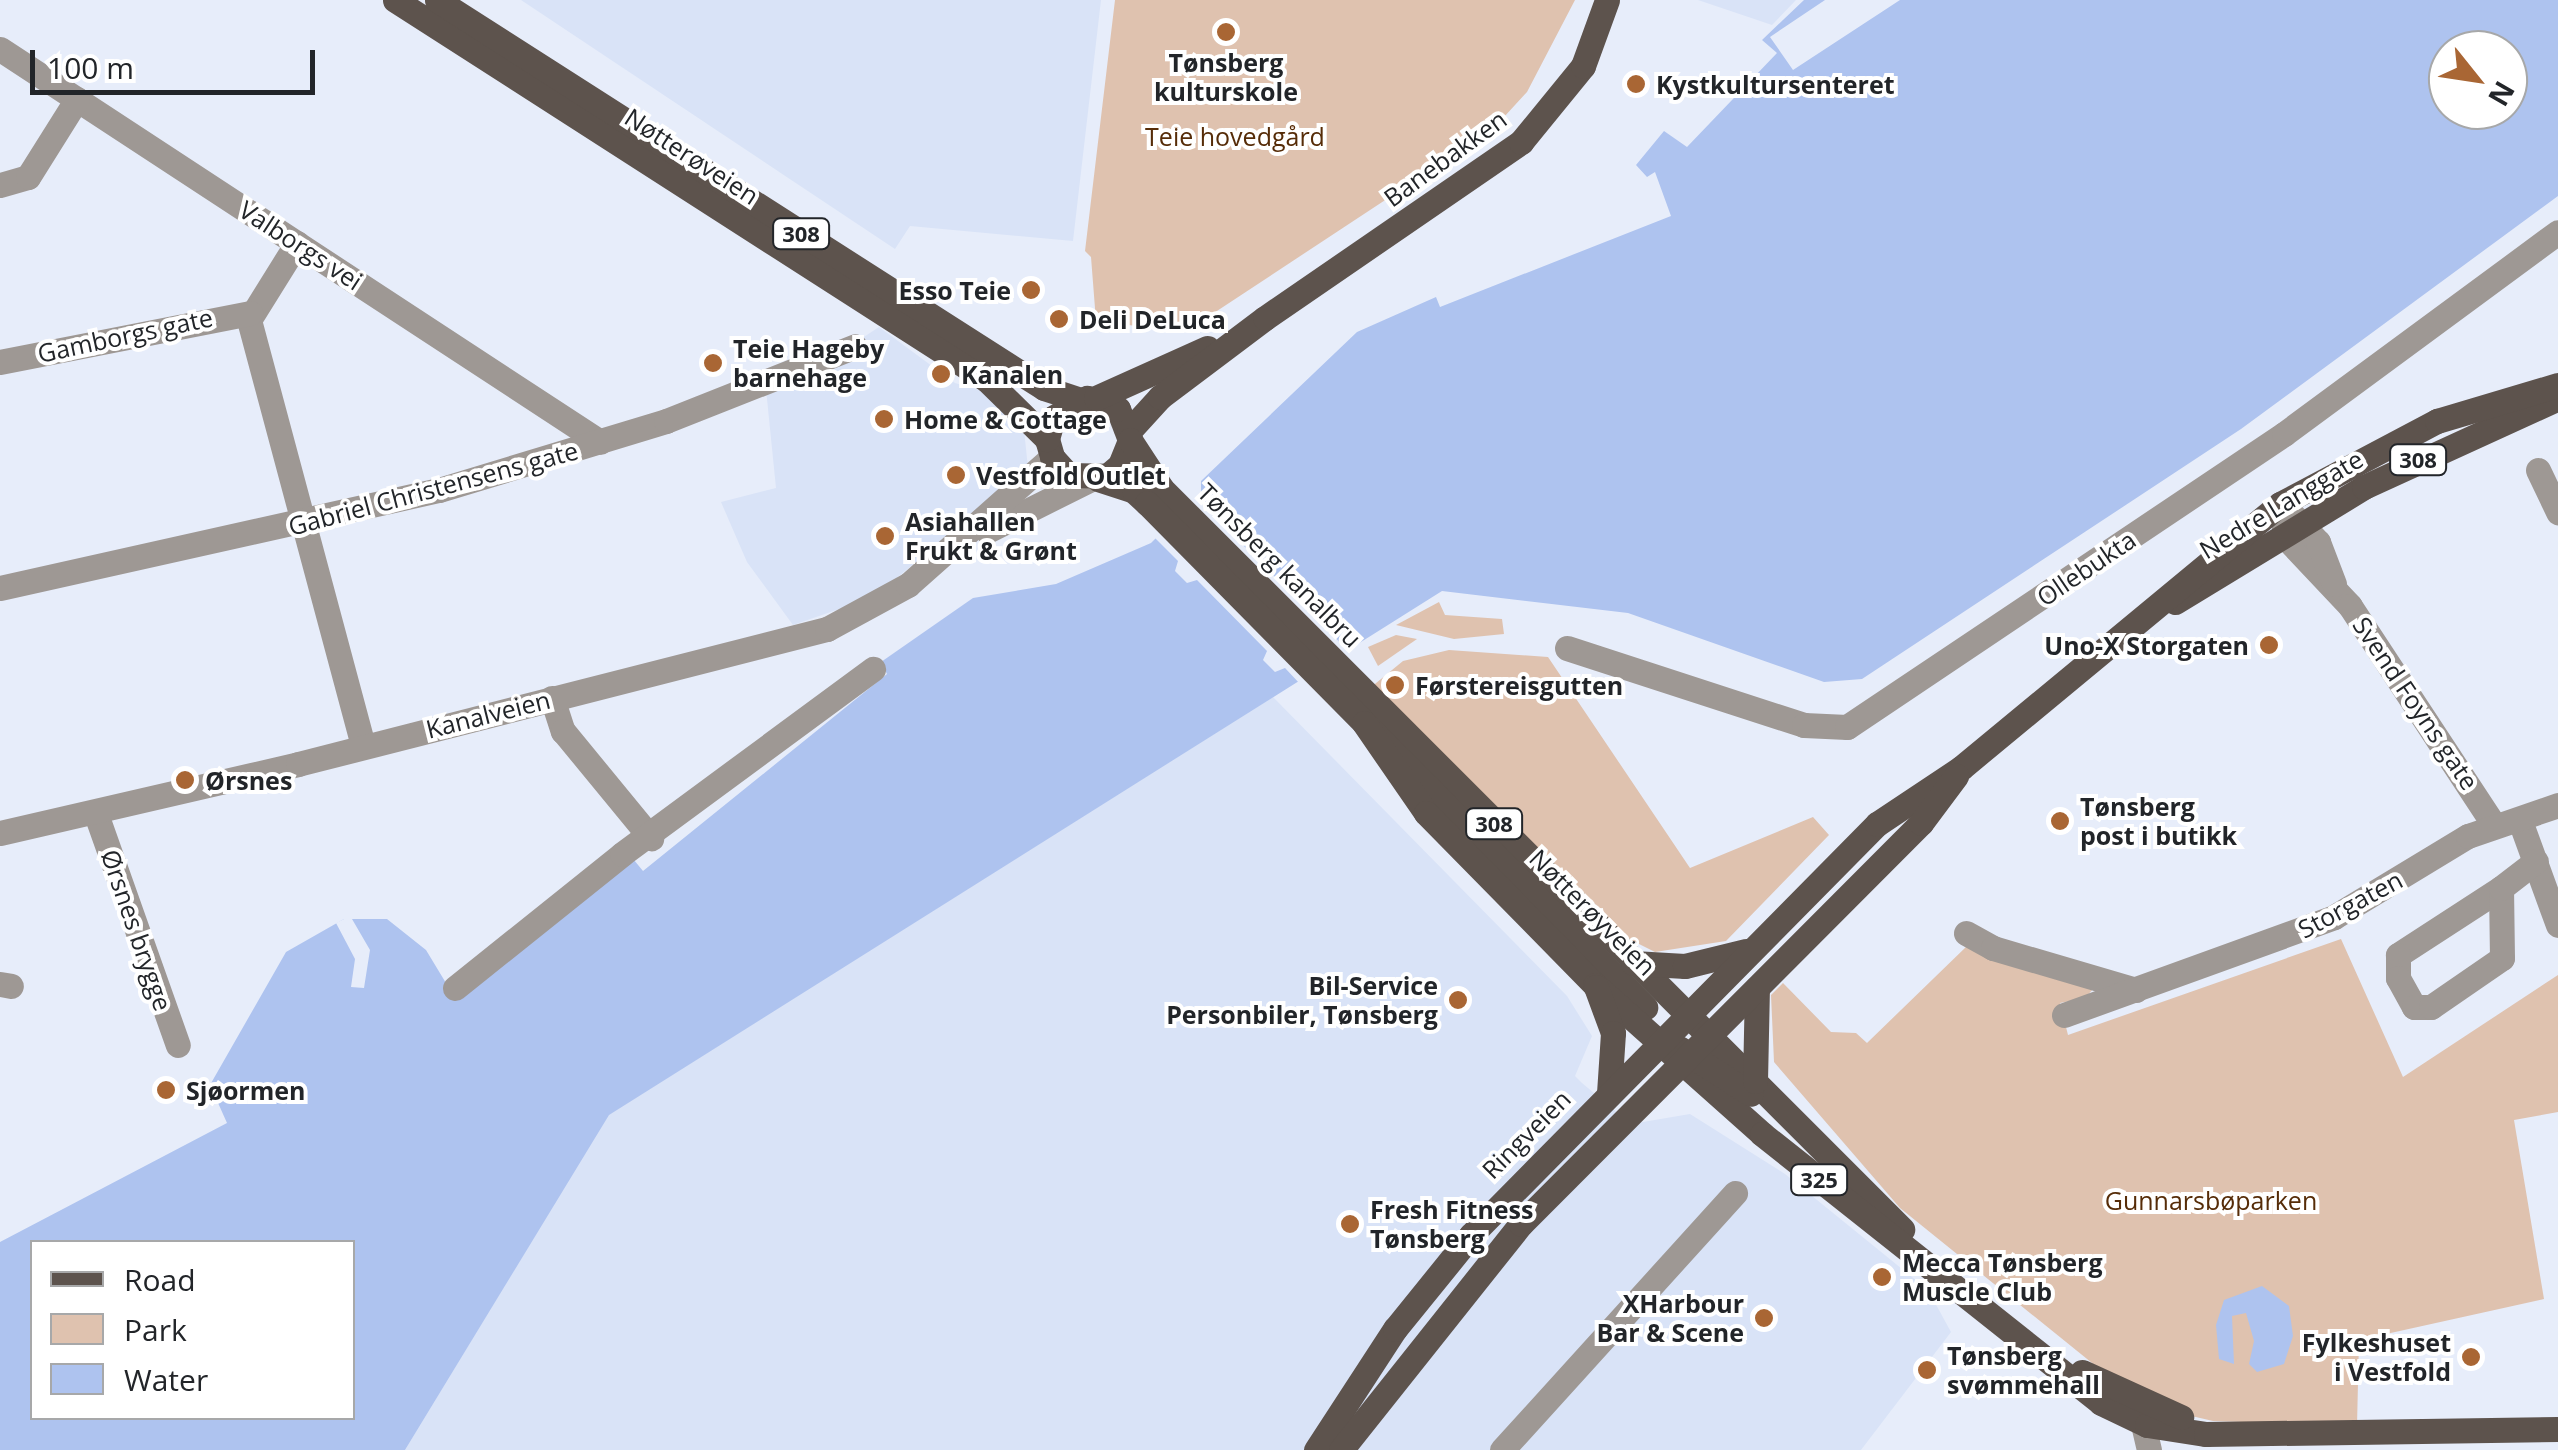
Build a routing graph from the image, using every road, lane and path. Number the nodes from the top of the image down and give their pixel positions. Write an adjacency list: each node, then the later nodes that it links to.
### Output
1 (396, 0): 18 (main road, Nøtterøveien / 308)
2 (437, 0): 15 (main road, Nøtterøveien / 308)
3 (1607, 0): 10 (main road, Banebakken)
4 (0, 49): 5 (street, Valborgs vei)
5 (77, 99): 6 (street); 8 (street, Valborgs vei)
6 (0, 184)
7 (2558, 232): 29 (street, Ollebukta)
8 (297, 242): 9 (street); 17 (street, Valborgs vei)
9 (250, 313): 12 (street, Gamborgs gate); 24 (street)
10 (1265, 318): 15 (main road, Banebakken); 16 (main road, Banebakken)
11 (855, 346): 17 (street, Gabriel Christensens gate)
12 (0, 362)
13 (2558, 386): 22 (main road, Nedre Langgate / 308)
14 (2558, 398): 25 (main road, Nedre Langgate / 308)
15 (1087, 399): 16 (main road, 308); 18 (main road)
16 (1129, 436): 20 (main road); 21 (main road, 308)
17 (600, 442): 24 (street, Gabriel Christensens gate)
18 (1050, 448): 20 (main road, 308); 26 (street, Kanalveien)
19 (2538, 470): 23 (street)
20 (1094, 479): 21 (main road, 308); 26 (street, Kanalveien)
21 (1154, 496): 31 (main road, Tønsberg kanalbru / 308)
22 (2280, 504): 25 (street); 28 (main road, Nedre Langgate / 308)
23 (2558, 512)
24 (304, 524): 27 (street, Gabriel Christensens gate); 34 (street)
25 (2296, 531): 28 (main road, Nedre Langgate / 308); 38 (street, Svend Foyns gate)
26 (956, 548): 32 (street, Kanalveien)
27 (0, 588)
28 (2147, 616): 35 (main road, Nedre Langgate / 308)
29 (1566, 648)
30 (873, 669): 41 (street)
31 (1348, 692): 33 (main road, Nøtterøyveien / 308); 47 (main road, Nøtterøyveien / 308)
32 (552, 698): 34 (street, Kanalveien); 41 (street)
33 (1364, 723): 48 (main road, Nøtterøyveien / 308); 53 (main road, Nøtterøyveien / 308)
34 (363, 746): 37 (street, Kanalveien)
35 (1962, 768): 46 (main road, Nedre Langgate / 308); 50 (main road, Nedre Langgate / 308)
36 (2558, 805): 38 (street, Storgaten)
37 (96, 814): 40 (street, Kanalveien); 54 (street, Ørsnes brygge)
38 (2494, 825): 51 (street, Storgaten)
39 (2523, 829): 42 (street)
40 (0, 833)
41 (651, 838): 49 (street)
42 (2536, 860): 43 (street); 44 (street)
43 (2501, 888): 43 (street)
44 (2558, 925)
45 (1966, 933): 51 (street)
46 (1746, 950): 47 (main road, 308); 53 (main road, Nedre Langgate / 308)
47 (1633, 963): 53 (main road, Nøtterøyveien / 308)
48 (1595, 985): 53 (main road, Nøtterøyveien / 308); 57 (main road, 308)
49 (454, 988)
50 (1756, 988): 55 (main road, Nedre Langgate / 308); 56 (main road)
51 (2136, 990): 52 (street, Storgaten)
52 (2064, 1014)
53 (1673, 1030): 55 (main road, Nøtterøyveien / 325); 55 (main road, 325); 57 (main road, Ringveien)
54 (178, 1045)
55 (1693, 1051): 56 (main road, 325); 58 (main road, 325); 60 (main road, 325); 64 (main road)
56 (1756, 1082): 58 (main road, 325)
57 (1609, 1094): 63 (main road, Ringveien)
58 (1782, 1112): 60 (main road, 325)
59 (1735, 1193): 65 (street)
60 (1963, 1288): 61 (main road, 325)
61 (2144, 1425): 62 (main road, 325)
62 (2558, 1429)
63 (1316, 1450)
64 (1341, 1450)
65 (1502, 1450)

